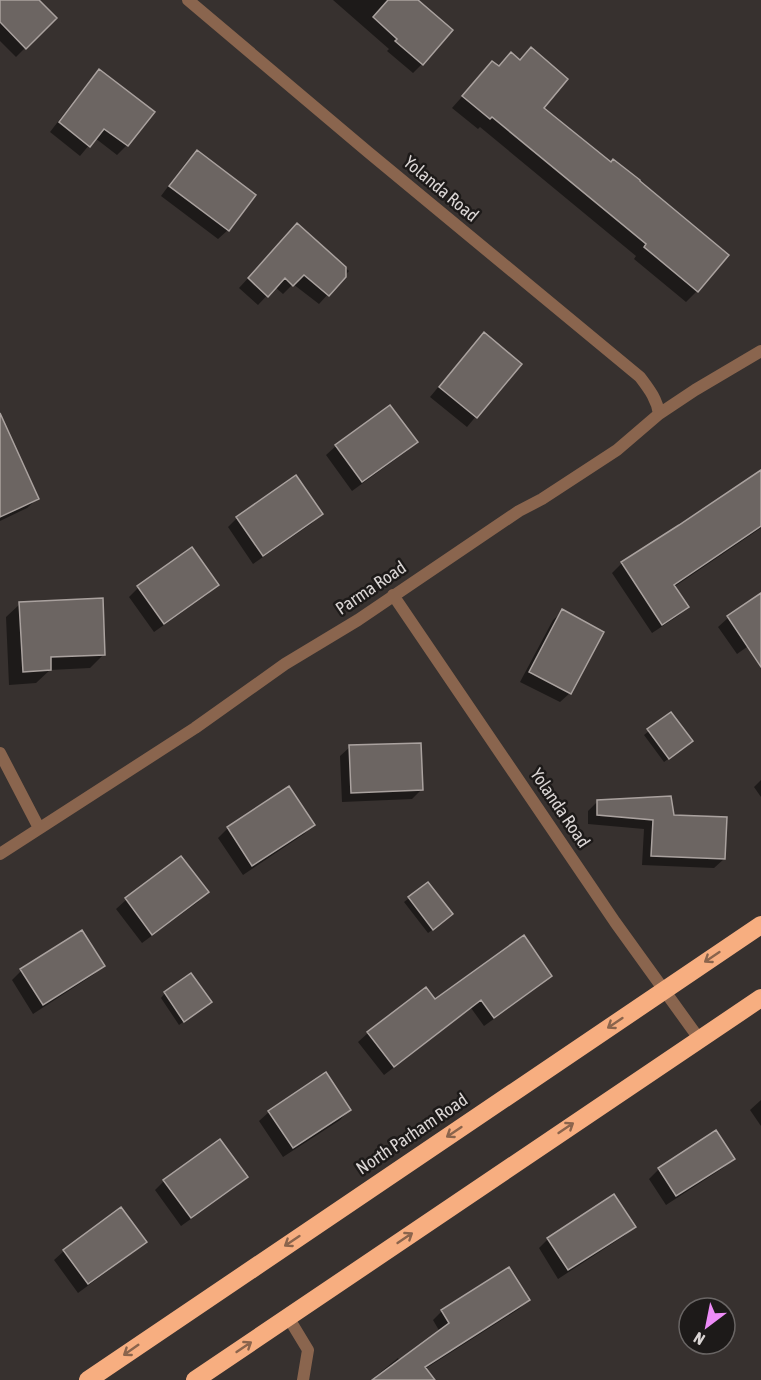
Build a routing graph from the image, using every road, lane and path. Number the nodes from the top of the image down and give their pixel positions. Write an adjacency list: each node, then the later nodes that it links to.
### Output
1 (188, 0): 3 (street, Yolanda Road)
2 (761, 351): 3 (street, Parma Road)
3 (659, 414): 4 (street, Parma Road)
4 (393, 595): 6 (street, Parma Road); 9 (street, Yolanda Road)
5 (0, 753): 6 (street)
6 (39, 828): 7 (street, Parma Road)
7 (0, 854)
8 (761, 925): 9 (highway, North Parham Road, one-way to 9)
9 (664, 990): 11 (street, Yolanda Road); 13 (highway, North Parham Road, one-way to 13)
10 (761, 998): 11 (highway)
11 (700, 1040): 12 (highway, one-way to 11)
12 (288, 1317): 14 (highway, one-way to 12); 15 (street)
13 (88, 1380)
14 (195, 1380)
15 (303, 1380)

